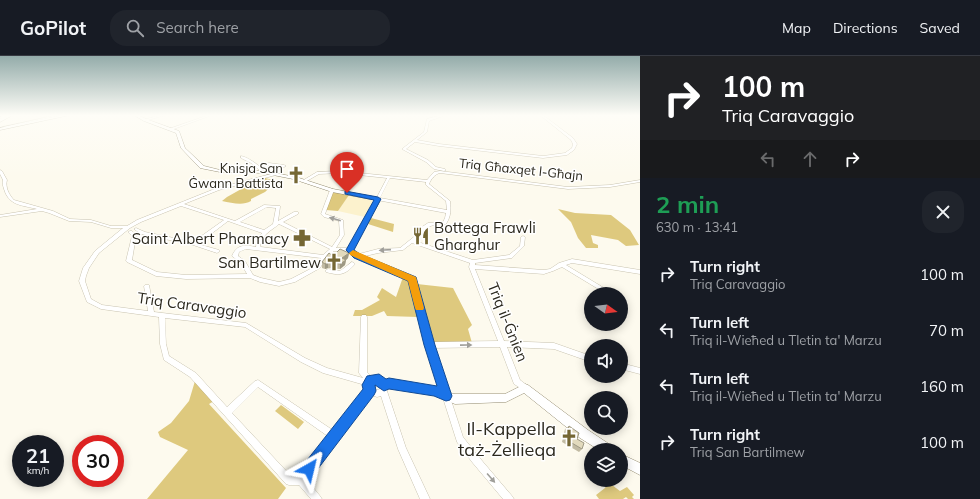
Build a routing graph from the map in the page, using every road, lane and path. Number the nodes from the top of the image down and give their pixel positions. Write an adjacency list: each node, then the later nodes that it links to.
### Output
1 (179, 136): 9 (street)
2 (420, 136): 4 (street)
3 (568, 136): 4 (street)
4 (414, 140): 11 (street)
5 (242, 157): 7 (street)
6 (284, 166): 7 (street)
7 (258, 168): 9 (street)
8 (0, 171): 19 (street)
9 (263, 172): 10 (street)
10 (275, 174): 13 (street); 18 (street, Triq Caravaggio)
11 (469, 176): 14 (street, Triq Għaxqet l-Għajn); 15 (street, Triq Għaxqet l-Għajn)
12 (389, 177): 13 (street); 14 (street); 17 (street)
13 (304, 181): 16 (street)
14 (428, 181): 20 (street)
15 (640, 182)
16 (332, 190): 17 (street); 34 (street, one-way to 16)
17 (378, 199): 20 (street); 35 (street)
18 (180, 204): 23 (street); 27 (street, Triq Caravaggio)
19 (42, 210): 22 (street); 28 (street)
20 (450, 212): 31 (street)
21 (296, 213): 24 (street)
22 (0, 216)
23 (227, 220): 25 (street); 32 (street)
24 (280, 222): 26 (street); 34 (street)
25 (235, 223): 26 (street); 29 (street)
26 (275, 225): 29 (street)
27 (134, 227): 28 (street, Triq Caravaggio); 32 (street)
28 (127, 230): 44 (street); 47 (street, Triq Caravaggio)
29 (264, 232): 33 (street)
30 (523, 237): 40 (street)
31 (411, 241): 37 (street, one-way to 37); 40 (street)
32 (194, 244): 36 (street)
33 (259, 248): 38 (street); 44 (street)
34 (333, 249): 35 (street); 38 (street)
35 (350, 250): 37 (street)
36 (216, 251)
37 (357, 256): 51 (street)
38 (324, 257): 44 (street)
39 (352, 264): 42 (street)
40 (473, 264): 41 (street); 50 (street, Triq il-Ġnien)
41 (561, 264): 43 (street); 46 (street)
42 (328, 271)
43 (640, 272)
44 (250, 276)
45 (147, 286): 47 (street)
46 (599, 287)
47 (151, 313): 48 (street, Triq Caravaggio)
48 (162, 315): 55 (street, Triq Caravaggio); 59 (street)
49 (364, 317): 55 (street)
50 (503, 344): 51 (street, one-way to 50); 52 (street); 57 (street, Triq il-Ġnien)
51 (429, 345): 58 (street)
52 (584, 357)
53 (628, 367): 54 (street)
54 (640, 370)
55 (369, 385): 56 (street); 56 (street, Triq Caravaggio); 60 (street)
56 (384, 388): 58 (street); 66 (street)
57 (525, 388): 58 (street); 61 (street)
58 (446, 396): 67 (street, one-way to 67)
59 (228, 412): 60 (street); 64 (street)
60 (334, 436): 64 (street)
61 (598, 443)
62 (628, 463): 63 (street)
63 (640, 469)
64 (301, 480): 65 (street)
65 (317, 499)
66 (425, 499)
67 (510, 499)

